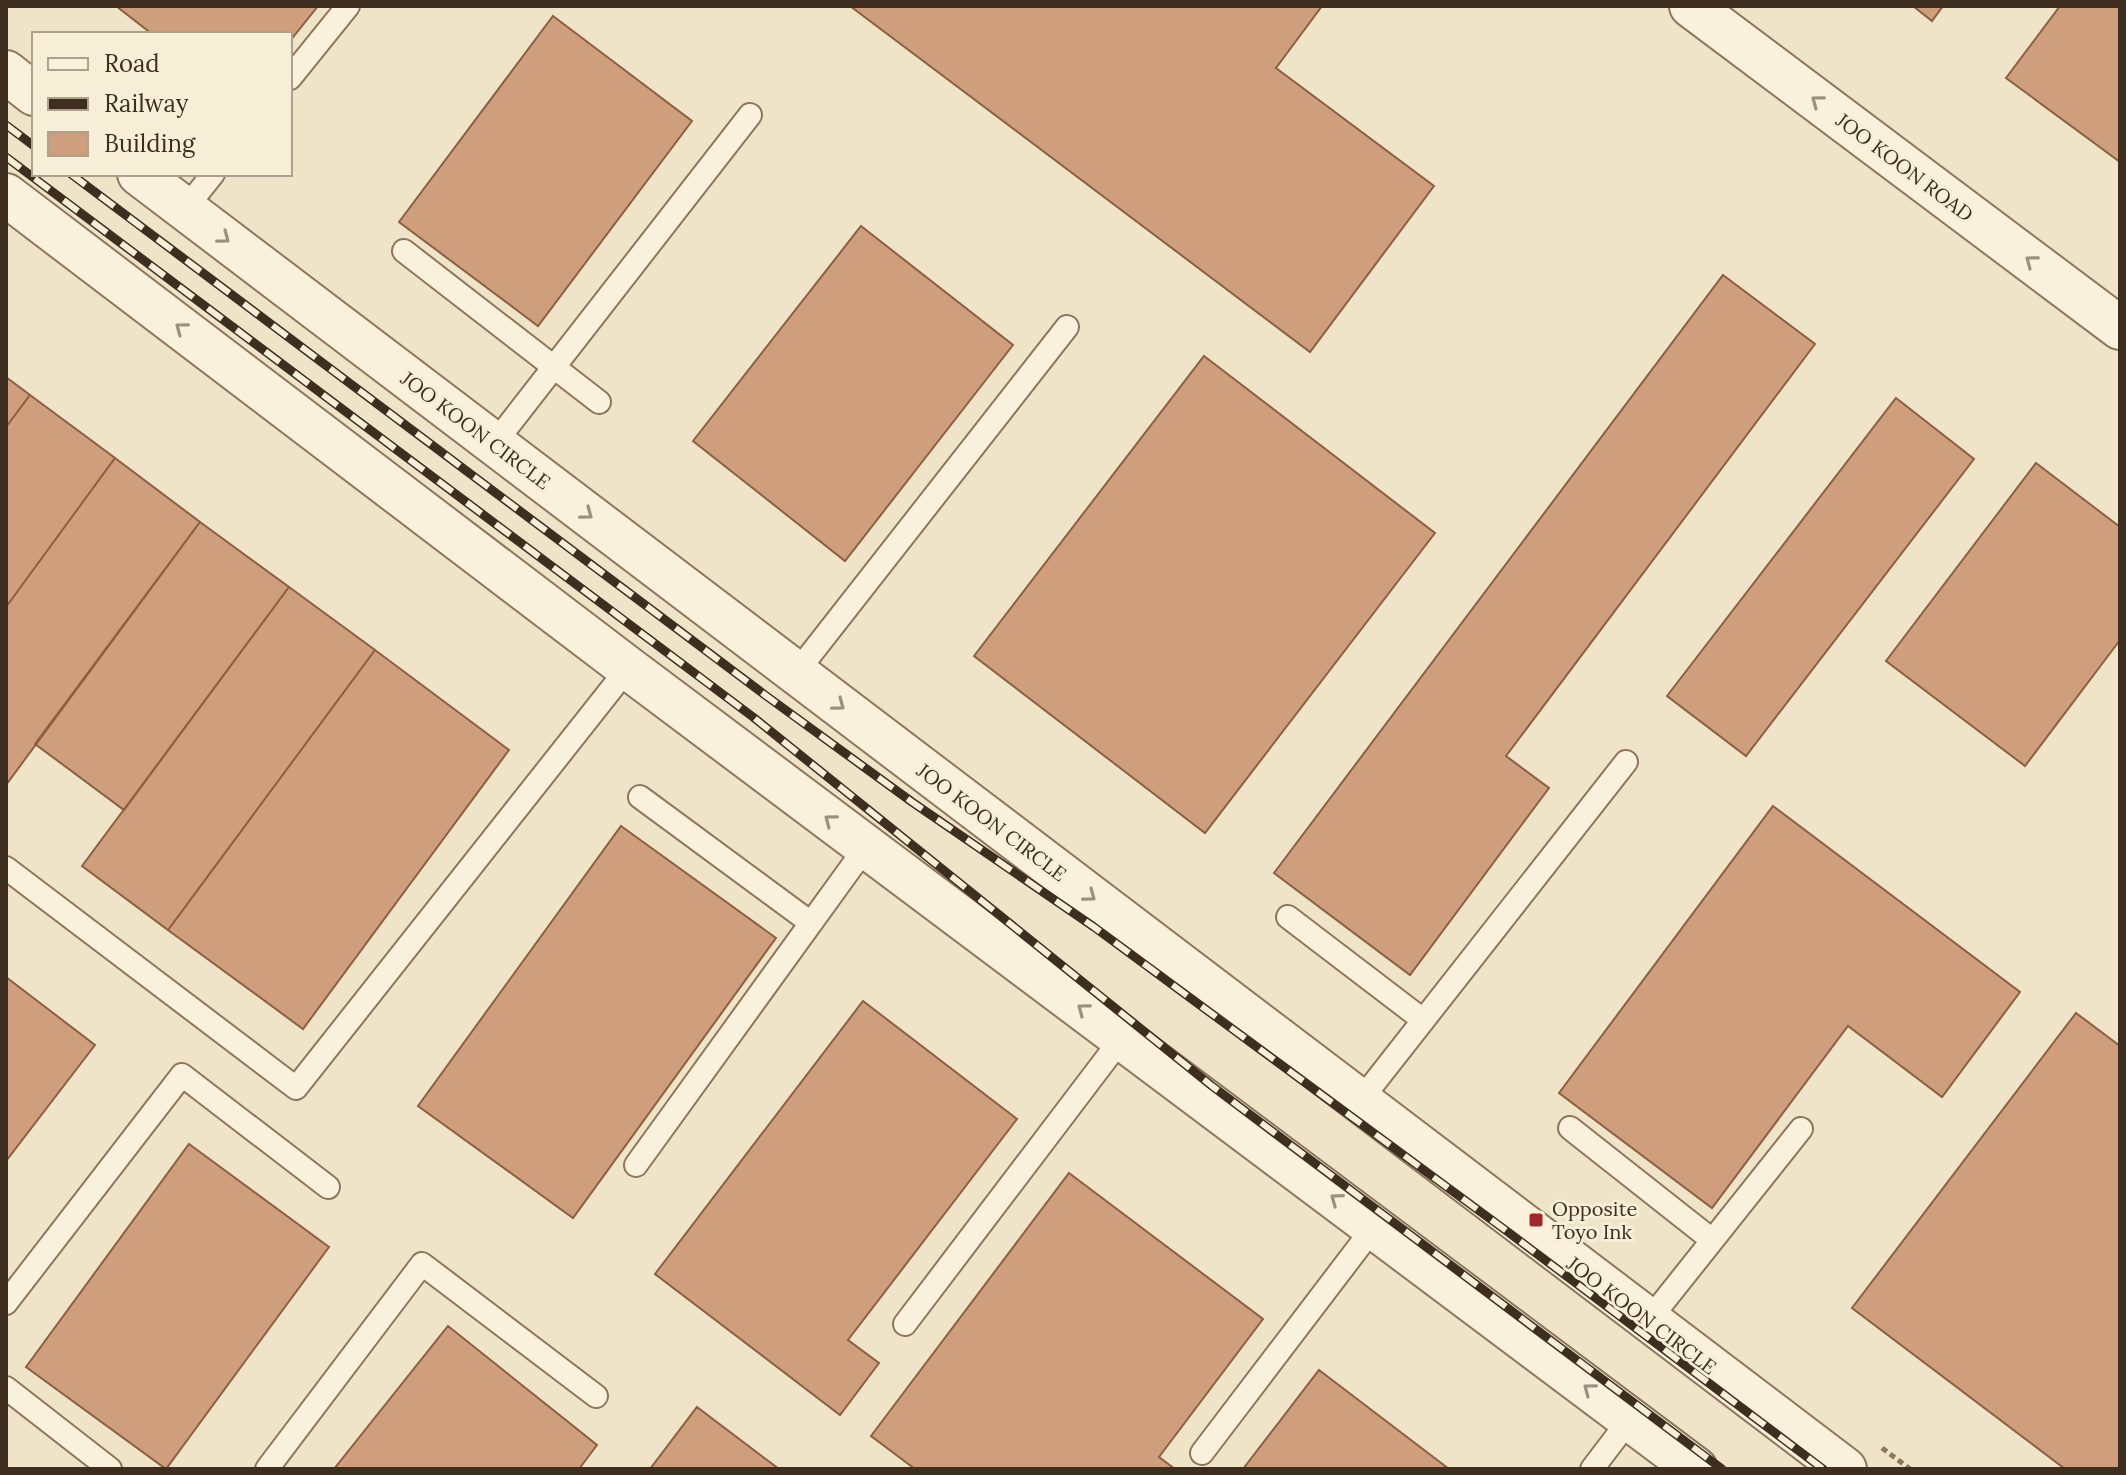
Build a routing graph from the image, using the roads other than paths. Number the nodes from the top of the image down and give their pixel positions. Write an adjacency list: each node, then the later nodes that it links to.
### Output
1 (348, 6): 4 (lane)
2 (1691, 6): 13 (street, JOO KOON ROAD, one-way to 2)
3 (6, 72): 5 (street)
4 (292, 76)
5 (32, 92)
6 (750, 115): 14 (lane)
7 (142, 176): 10 (street, JOO KOON CIRCLE)
8 (211, 176): 10 (lane)
9 (6, 195): 17 (street, one-way to 9)
10 (185, 209): 16 (street, JOO KOON CIRCLE, one-way to 16)
11 (404, 251): 14 (lane)
12 (1067, 327): 18 (lane)
13 (2120, 328)
14 (554, 367): 15 (lane); 16 (lane)
15 (599, 402)
16 (494, 444): 18 (street, JOO KOON CIRCLE, one-way to 18)
17 (628, 668): 21 (street, one-way to 17); 22 (lane)
18 (796, 673): 27 (street, JOO KOON CIRCLE, one-way to 27)
19 (1626, 762): 25 (lane)
20 (640, 797): 24 (lane)
21 (866, 847): 24 (lane); 26 (street, one-way to 21)
22 (6, 868)
23 (1288, 917): 25 (lane)
24 (811, 923): 30 (lane)
25 (1423, 1020): 27 (lane)
26 (1122, 1038): 32 (street, one-way to 26); 36 (lane)
27 (1360, 1101): 35 (street, JOO KOON CIRCLE)
28 (1570, 1128): 33 (lane)
29 (1801, 1129): 33 (lane)
30 (636, 1165)
31 (328, 1187): 34 (lane)
32 (1374, 1227): 39 (street, one-way to 32); 40 (lane)
33 (1712, 1240): 35 (lane)
34 (6, 1303)
35 (1649, 1320): 45 (street, JOO KOON CIRCLE)
36 (905, 1324)
37 (6, 1388): 41 (lane)
38 (596, 1396): 42 (lane)
39 (1630, 1419): 43 (lane); 44 (street)
40 (1202, 1453)
41 (110, 1469)
42 (267, 1469)
43 (1592, 1469)
44 (1696, 1469)
45 (1845, 1469)

